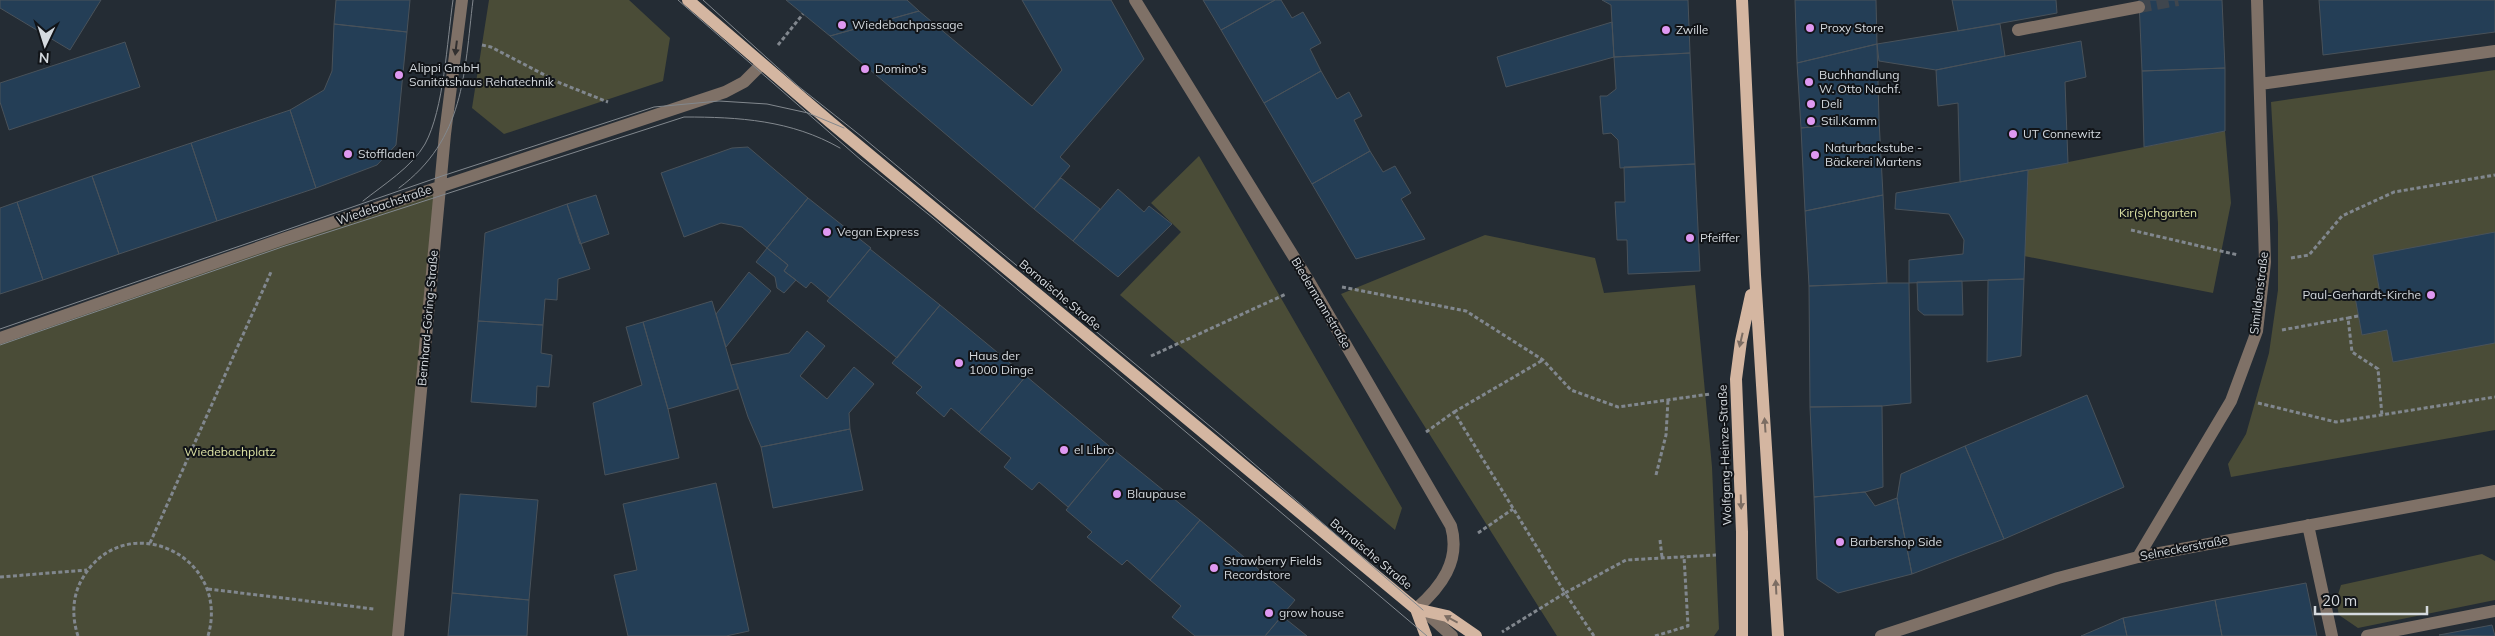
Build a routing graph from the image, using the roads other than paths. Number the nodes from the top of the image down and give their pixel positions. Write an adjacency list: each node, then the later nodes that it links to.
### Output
1 (462, 0): 11 (street, Bernhard-Göring-Straße, one-way to 11)
2 (688, 0): 9 (main road, Bornaische Straße)
3 (1135, 0): 17 (street, Biedermannstraße)
4 (1742, 0): 12 (main road, Wolfgang-Heinze-Straße)
5 (2257, 0): 10 (street, Simildenstraße)
6 (2139, 7): 7 (street)
7 (2018, 30)
8 (2495, 51): 10 (street)
9 (762, 64): 11 (street, Wiedebachstraße); 17 (main road, Bornaische Straße)
10 (2260, 84): 16 (street, Simildenstraße)
11 (441, 186): 13 (street, Wiedebachstraße); 19 (street, Bernhard-Göring-Straße)
12 (1755, 275): 23 (main road, Wolfgang-Heinze-Straße, one-way to 23); 24 (main road, Wolfgang-Heinze-Straße, one-way to 12)
13 (0, 338)
14 (2495, 491): 15 (street, Selneckerstraße)
15 (2308, 525): 16 (street, Selneckerstraße); 26 (street)
16 (2138, 557): 25 (street, Selneckerstraße)
17 (1419, 610): 20 (main road, Bornaische Straße); 21 (street); 22 (main road, Bornaische Straße, one-way to 17)
18 (2495, 611): 27 (street)
19 (398, 636)
20 (1426, 636)
21 (1452, 636)
22 (1476, 636)
23 (1742, 636)
24 (1778, 636)
25 (1881, 636)
26 (2332, 636)
27 (2367, 636)

